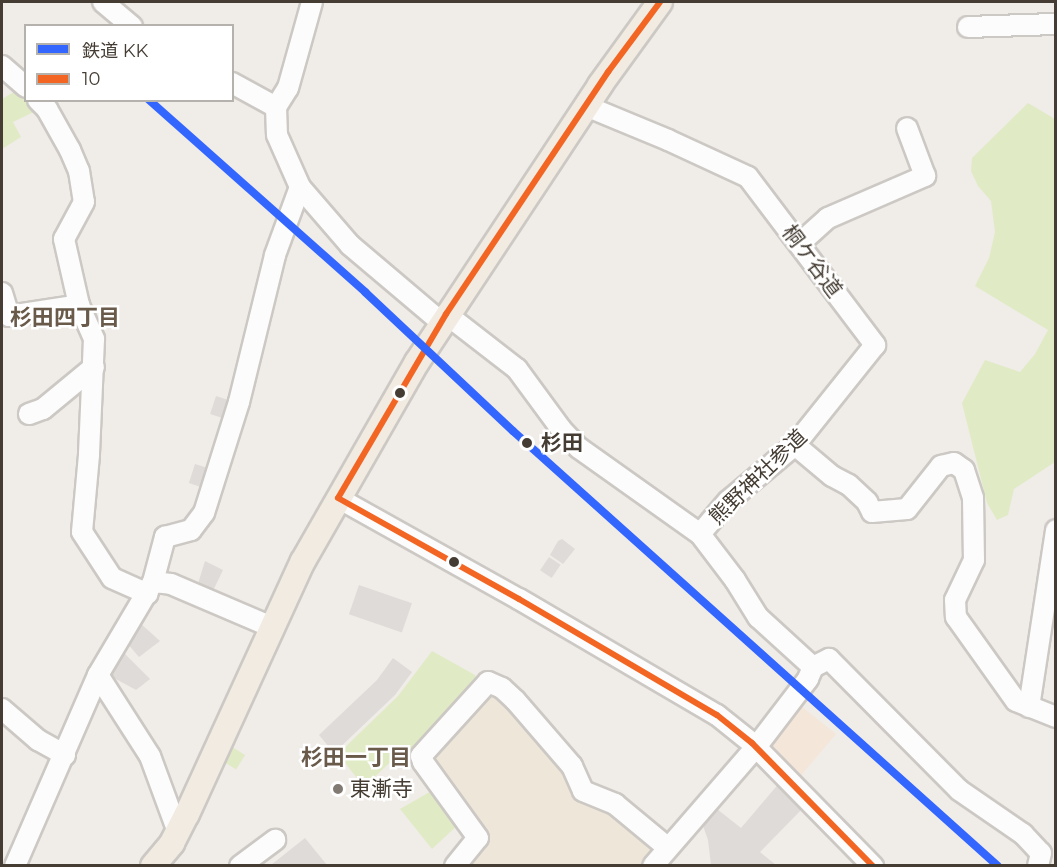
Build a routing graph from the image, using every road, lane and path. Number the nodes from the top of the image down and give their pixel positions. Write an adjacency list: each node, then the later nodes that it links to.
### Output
1 (312, 2): 12 (street)
2 (108, 3): 4 (street)
3 (655, 3): 11 (main road)
4 (130, 24)
5 (968, 27): 6 (street)
6 (1044, 27)
7 (2, 66): 9 (street)
8 (234, 83): 12 (street)
9 (24, 85)
10 (40, 102): 17 (street)
11 (586, 106): 15 (street, 桐ケ谷道); 18 (main road)
12 (276, 107): 14 (street)
13 (907, 129): 15 (street)
14 (300, 187): 18 (street); 26 (street)
15 (799, 244): 19 (street, 桐ケ谷道)
16 (2, 293): 17 (street)
17 (79, 305): 20 (street)
18 (444, 318): 23 (main road); 25 (street)
19 (875, 345): 22 (street, 熊野神社参道)
20 (94, 367): 21 (street); 26 (street)
21 (29, 414)
22 (795, 445): 25 (street, 熊野神社参道); 30 (street)
23 (338, 498): 27 (main road); 33 (street)
24 (1056, 530): 30 (street)
25 (700, 534): 28 (street, 熊野神社参道)
26 (151, 588): 27 (street); 29 (street)
27 (274, 628): 35 (main road)
28 (813, 667): 33 (street); 44 (street)
29 (98, 675): 34 (street); 35 (street)
30 (1029, 707): 32 (street)
31 (2, 709): 34 (street)
32 (1056, 717)
33 (756, 747): 37 (street); 38 (street)
34 (65, 755): 39 (street)
35 (178, 832): 40 (main road)
36 (275, 840): 41 (street)
37 (667, 847): 42 (street); 43 (street)
38 (867, 863)
39 (15, 866)
40 (153, 866)
41 (240, 866)
42 (455, 866)
43 (653, 866)
44 (1038, 866)

